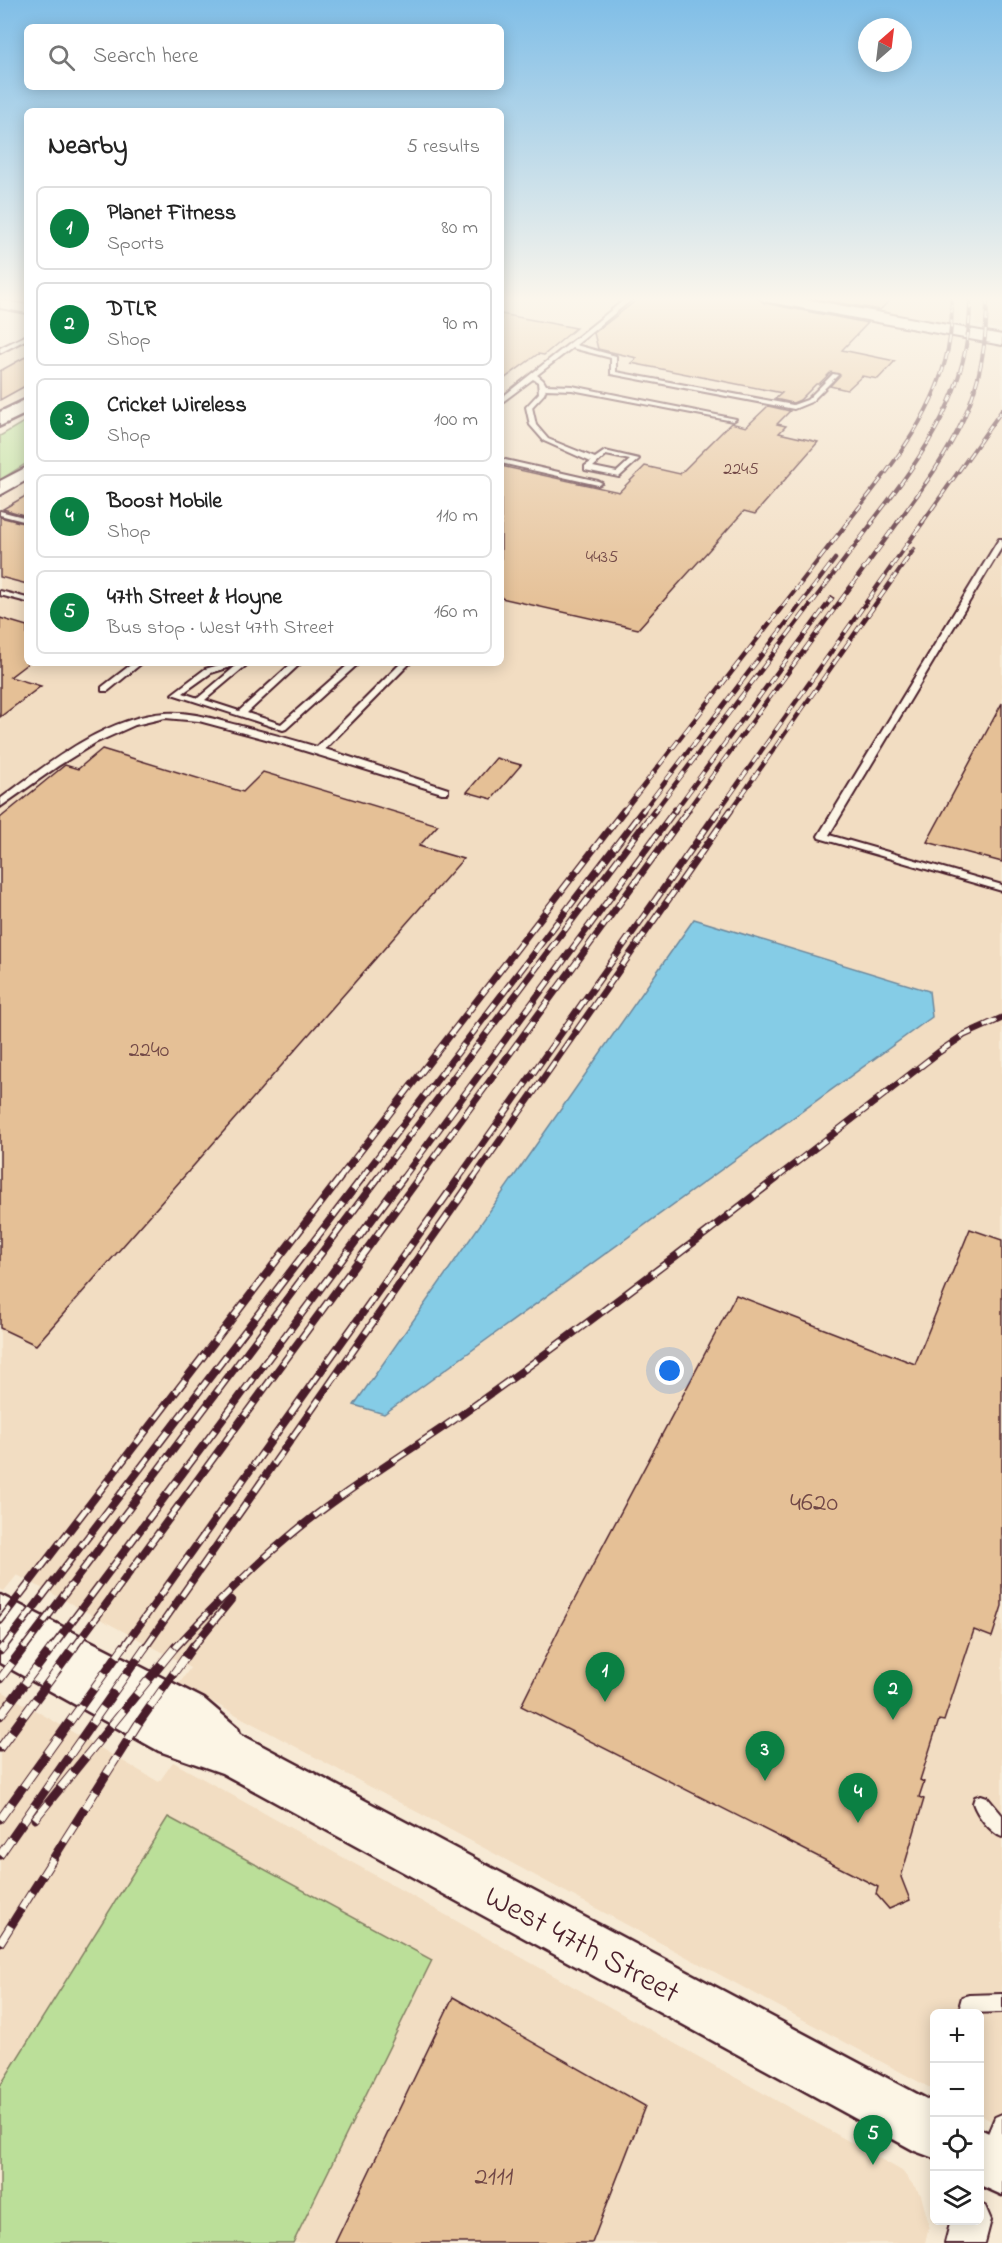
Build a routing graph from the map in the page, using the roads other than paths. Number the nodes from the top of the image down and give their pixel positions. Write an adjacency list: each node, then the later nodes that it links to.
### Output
1 (535, 401): 8 (lane)
2 (638, 401): 6 (lane)
3 (760, 401): 4 (lane)
4 (809, 401)
5 (24, 407): 7 (main road)
6 (733, 419)
7 (0, 420)
8 (596, 461): 8 (lane)
9 (504, 462): 11 (lane)
10 (24, 474): 12 (street)
11 (598, 483)
12 (0, 489)
13 (0, 513): 14 (lane)
14 (24, 519)
15 (1002, 541): 30 (lane)
16 (0, 593): 17 (lane)
17 (24, 599)
18 (134, 666): 24 (lane)
19 (225, 666): 25 (lane)
20 (241, 666): 25 (lane)
21 (294, 666): 26 (lane)
22 (352, 666): 26 (lane)
23 (403, 666): 27 (lane)
24 (105, 689)
25 (199, 701): 26 (lane)
26 (241, 714)
27 (320, 749): 28 (lane); 29 (lane)
28 (445, 790)
29 (0, 804)
30 (1002, 888)
31 (0, 1615): 33 (main road, West 47th Street)
32 (0, 1640): 33 (main road, West 47th Street)
33 (232, 1754): 38 (main road, West 47th Street)
34 (981, 1803): 35 (lane)
35 (1002, 1828)
36 (1002, 2003): 37 (lane)
37 (969, 2004)
38 (930, 2130)
39 (970, 2225): 40 (street)
40 (965, 2243)

